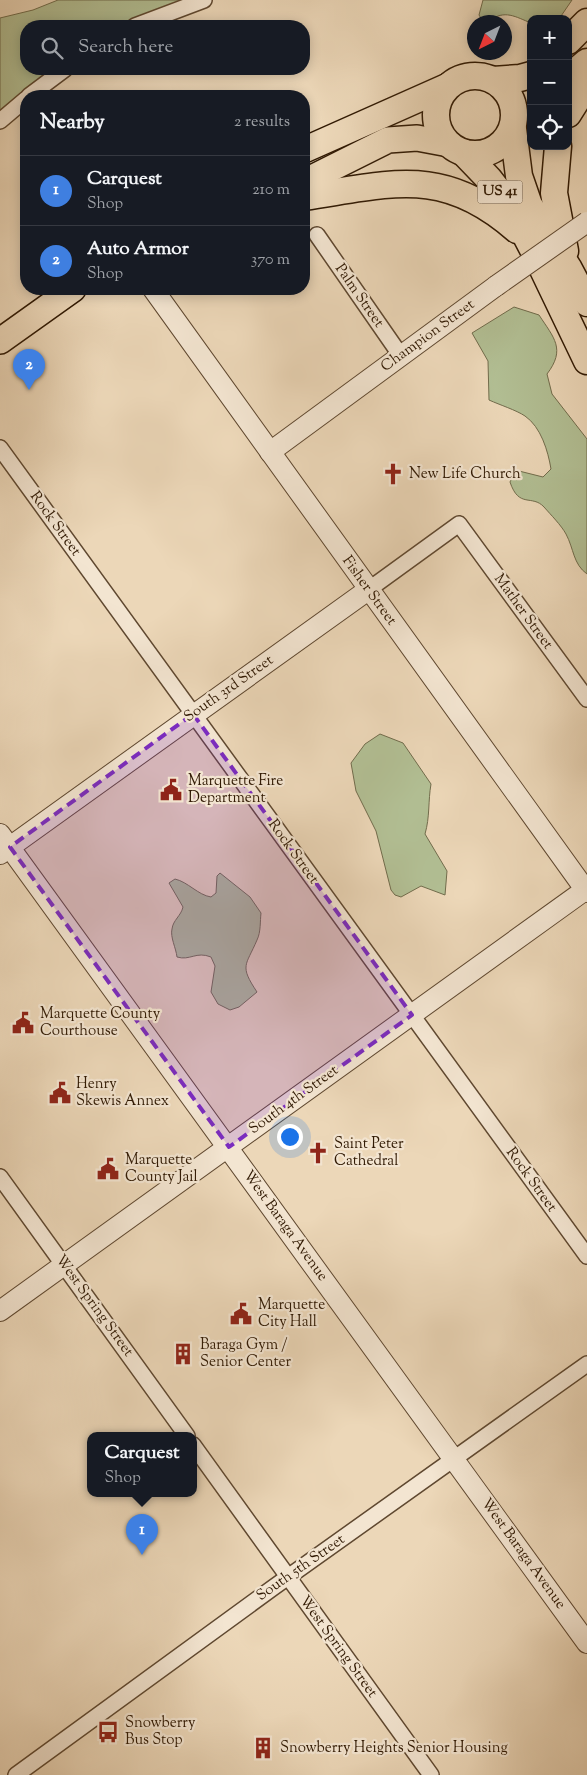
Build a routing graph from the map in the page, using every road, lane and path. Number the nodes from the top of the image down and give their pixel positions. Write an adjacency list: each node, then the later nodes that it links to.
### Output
1 (204, 0): 2 (street)
2 (151, 20)
3 (587, 22): 4 (highway)
4 (572, 37)
5 (587, 62): 7 (highway)
6 (57, 75): 12 (street)
7 (572, 75)
8 (527, 76): 9 (highway)
9 (493, 80): 11 (highway); 16 (highway, US 41)
10 (587, 84): 14 (highway)
11 (448, 86): 17 (main road); 18 (highway, US 41)
12 (37, 90)
13 (20, 104): 15 (street)
14 (572, 108)
15 (0, 121)
16 (519, 122): 18 (highway); 25 (highway, US 41)
17 (310, 147)
18 (456, 149): 20 (main road); 24 (highway, US 41)
19 (558, 150): 25 (highway, US 41)
20 (310, 179)
21 (310, 196): 24 (highway)
22 (587, 222): 30 (street, Champion Street, bridge)
23 (317, 235): 30 (street, Palm Street)
24 (526, 238): 31 (highway, US 41)
25 (569, 269): 28 (highway, US 41)
26 (65, 295): 29 (main road)
27 (157, 295): 33 (street, Fisher Street)
28 (587, 303)
29 (0, 341)
30 (401, 356): 33 (street, Champion Street)
31 (587, 361)
32 (0, 448): 37 (street, Rock Street)
33 (270, 452): 35 (street, Fisher Street)
34 (459, 524): 35 (street, South 3rd Street); 36 (street, Mather Street)
35 (368, 590): 37 (street, South 3rd Street); 39 (street, Fisher Street)
36 (587, 699)
37 (193, 714): 38 (street, South 3rd Street); 40 (street, Rock Street)
38 (3, 845): 41 (street, West Baraga Avenue)
39 (586, 890): 40 (street, South 4th Street)
40 (412, 1015): 41 (street, South 4th Street); 43 (street, Rock Street)
41 (229, 1147): 44 (street, South 4th Street); 49 (street, West Baraga Avenue)
42 (0, 1177): 44 (street, West Spring Street)
43 (587, 1256)
44 (64, 1265): 45 (street, South 4th Street); 47 (street, West Spring Street)
45 (0, 1311)
46 (587, 1364): 49 (street, South 5th Street)
47 (184, 1432)
48 (197, 1451): 50 (street, West Spring Street)
49 (454, 1459): 50 (street, South 5th Street); 51 (street, West Baraga Avenue)
50 (288, 1577): 52 (street, South 5th Street); 53 (street, West Spring Street)
51 (587, 1643)
52 (16, 1775)
53 (431, 1775)

